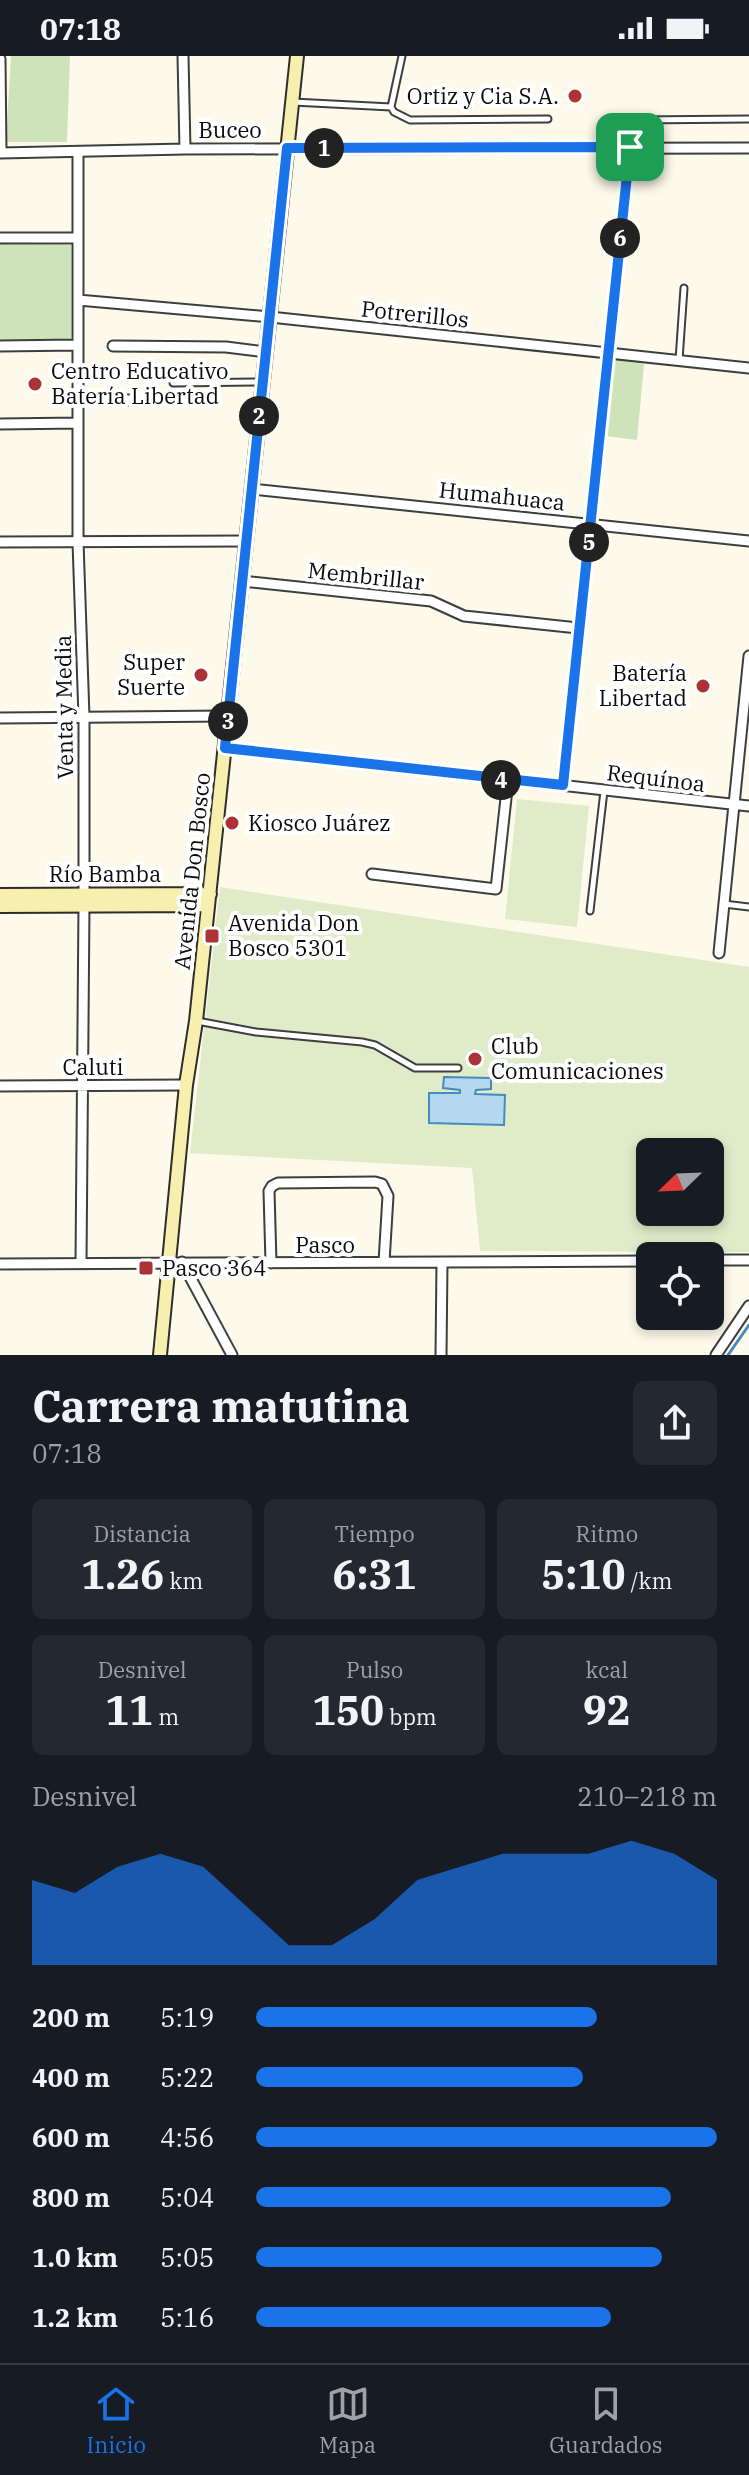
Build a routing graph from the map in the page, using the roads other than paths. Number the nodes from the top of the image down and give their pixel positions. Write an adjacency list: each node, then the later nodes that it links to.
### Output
1 (183, 56): 13 (street)
2 (297, 56): 5 (main road, Avenida Don Bosco)
3 (402, 56): 6 (lane)
4 (0, 60): 15 (street)
5 (292, 102): 6 (lane); 11 (main road, Avenida Don Bosco)
6 (391, 107): 7 (lane)
7 (548, 119)
8 (749, 119): 9 (lane)
9 (637, 120)
10 (630, 147): 11 (street, Buceo); 12 (street, Buceo); 25 (street)
11 (287, 148): 13 (street, Buceo); 20 (main road, Avenida Don Bosco)
12 (749, 148)
13 (185, 149): 14 (street, Buceo)
14 (78, 152): 15 (street, Buceo); 17 (street, Venta y Media)
15 (0, 153)
16 (0, 238): 17 (street)
17 (77, 238): 19 (street, Venta y Media)
18 (684, 288): 26 (lane)
19 (78, 300): 20 (street, Potrerillos); 21 (street, Venta y Media)
20 (270, 317): 24 (main road, Avenida Don Bosco); 25 (street, Potrerillos)
21 (77, 345): 22 (street); 30 (street, Venta y Media)
22 (0, 346)
23 (113, 346): 24 (street)
24 (266, 352): 28 (main road, Avenida Don Bosco)
25 (607, 353): 26 (street, Potrerillos); 35 (street)
26 (679, 361): 27 (street, Potrerillos)
27 (749, 368)
28 (263, 382): 29 (lane); 34 (main road, Avenida Don Bosco)
29 (173, 383)
30 (78, 400): 31 (street); 32 (street, Venta y Media)
31 (134, 400)
32 (78, 423): 33 (street); 39 (street, Venta y Media)
33 (0, 424)
34 (252, 489): 35 (street, Humahuaca); 36 (main road, Avenida Don Bosco)
35 (591, 524): 37 (street, Humahuaca); 41 (street)
36 (246, 541): 39 (street); 40 (main road, Avenida Don Bosco)
37 (749, 541)
38 (0, 542): 39 (street)
39 (78, 542): 44 (street, Venta y Media)
40 (242, 581): 41 (street, Membrillar); 43 (main road, Avenida Don Bosco)
41 (578, 628): 48 (street)
42 (749, 656): 50 (street)
43 (228, 716): 44 (street); 46 (main road, Avenida Don Bosco)
44 (84, 717): 45 (street); 54 (street, Venta y Media)
45 (0, 718)
46 (225, 748): 47 (street, Requínoa); 55 (main road, Avenida Don Bosco)
47 (508, 780): 48 (street, Requínoa); 52 (street)
48 (563, 785): 49 (street, Requínoa)
49 (604, 790): 50 (street, Requínoa); 59 (lane)
50 (732, 805): 51 (street, Requínoa); 56 (street)
51 (749, 806)
52 (372, 874)
53 (0, 895): 54 (main road, Río Bamba)
54 (84, 900): 55 (main road, Río Bamba); 57 (main road, Río Bamba); 63 (street, Venta y Media)
55 (209, 900): 61 (main road, Avenida Don Bosco)
56 (723, 904): 58 (lane); 60 (street)
57 (0, 906)
58 (749, 907)
59 (590, 911)
60 (719, 953)
61 (196, 1021): 62 (lane); 64 (main road, Avenida Don Bosco)
62 (458, 1068)
63 (82, 1085): 64 (street, Caluti); 65 (street, Caluti); 72 (street, Venta y Media)
64 (186, 1085): 69 (main road, Avenida Don Bosco)
65 (0, 1086)
66 (724, 1260): 67 (street)
67 (749, 1260)
68 (636, 1261): 74 (street, Pasco)
69 (168, 1262): 70 (street, Pasco); 72 (street, Pasco); 77 (main road, Avenida Don Bosco)
70 (182, 1262): 73 (street, Pasco); 78 (street)
71 (384, 1262): 73 (street, Pasco); 73 (street); 74 (street, Pasco)
72 (81, 1263): 75 (street, Pasco)
73 (271, 1263)
74 (442, 1263): 79 (street)
75 (0, 1264)
76 (749, 1306): 80 (street)
77 (160, 1355)
78 (232, 1355)
79 (441, 1355)
80 (716, 1355)

